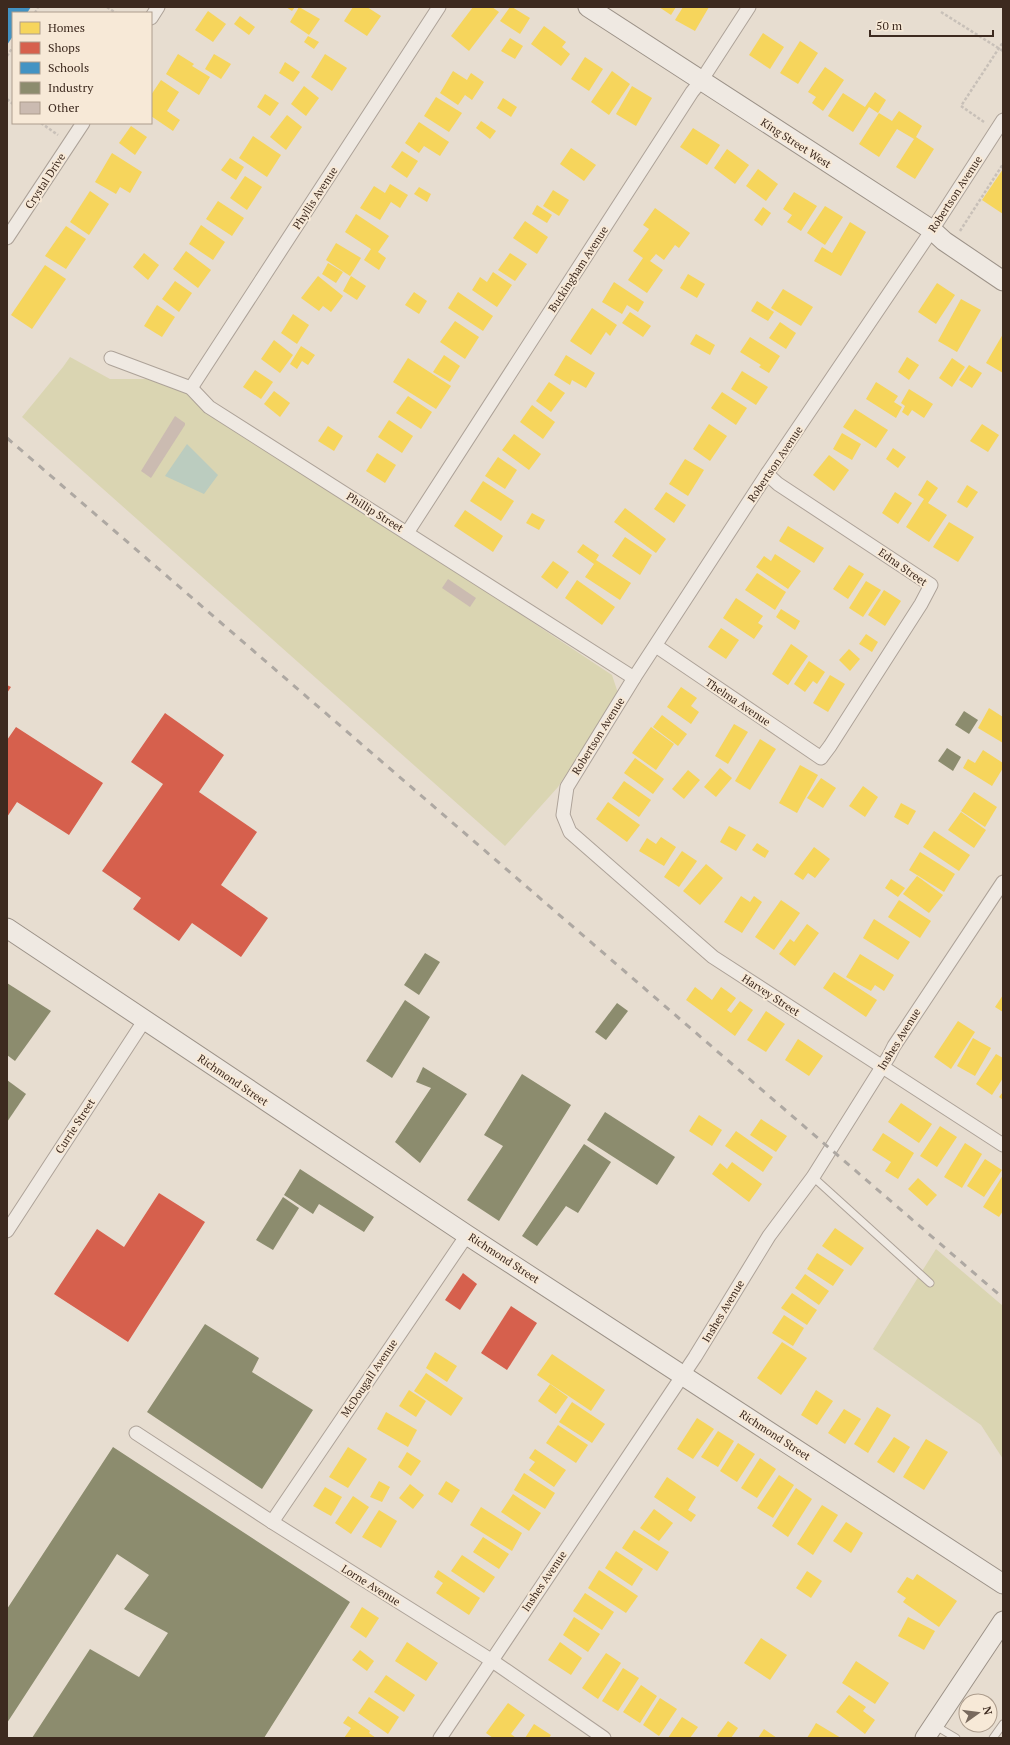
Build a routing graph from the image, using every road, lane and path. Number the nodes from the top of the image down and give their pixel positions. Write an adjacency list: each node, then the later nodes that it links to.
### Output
1 (158, 7): 6 (street)
2 (440, 7): 21 (street, Phyllis Avenue)
3 (588, 7): 10 (main road, King Street West)
4 (749, 7): 10 (street, Buckingham Avenue)
5 (941, 12): 8 (path)
6 (152, 16)
7 (1003, 42): 8 (path)
8 (998, 49): 9 (path); 13 (path)
9 (1003, 51)
10 (701, 81): 16 (main road, King Street West); 23 (street, Buckingham Avenue)
11 (42, 124): 14 (path)
12 (82, 124): 14 (street, Crystal Drive)
13 (1000, 125): 16 (street, Robertson Avenue)
14 (70, 143): 18 (street, Crystal Drive)
15 (1003, 164): 17 (path)
16 (932, 230): 19 (main road, King Street West); 22 (street, Robertson Avenue)
17 (960, 231)
18 (7, 238)
19 (1003, 281)
20 (111, 358): 21 (street, Phillip Street)
21 (191, 388): 23 (street, Phillip Street)
22 (767, 474): 24 (street, Robertson Avenue); 26 (street, Edna Street)
23 (407, 533): 25 (street, Phillip Street)
24 (656, 646): 25 (street, Robertson Avenue); 26 (street, Thelma Avenue)
25 (634, 678): 27 (street, Robertson Avenue)
26 (821, 758)
27 (563, 815): 31 (street, Harvey Street)
28 (1003, 882): 31 (street, Inshes Avenue)
29 (7, 928): 30 (main road, Richmond Street)
30 (144, 1021): 34 (street, Currie Street); 35 (main road, Richmond Street)
31 (882, 1068): 32 (street, Harvey Street); 33 (street, Inshes Avenue)
32 (1003, 1145)
33 (813, 1177): 36 (lane); 37 (street, Inshes Avenue)
34 (7, 1231)
35 (467, 1235): 37 (main road, Richmond Street); 39 (street, McDougall Avenue)
36 (930, 1283)
37 (683, 1375): 40 (main road, Richmond Street); 42 (street, Inshes Avenue)
38 (136, 1433): 39 (street, Lorne Avenue)
39 (272, 1522): 42 (street, Lorne Avenue)
40 (1003, 1584)
41 (1003, 1621): 44 (main road)
42 (490, 1660): 45 (street, Inshes Avenue); 46 (street, Lorne Avenue)
43 (1003, 1724): 48 (lane)
44 (930, 1731): 47 (lane)
45 (440, 1738)
46 (604, 1738)
47 (956, 1738)
48 (993, 1738)

